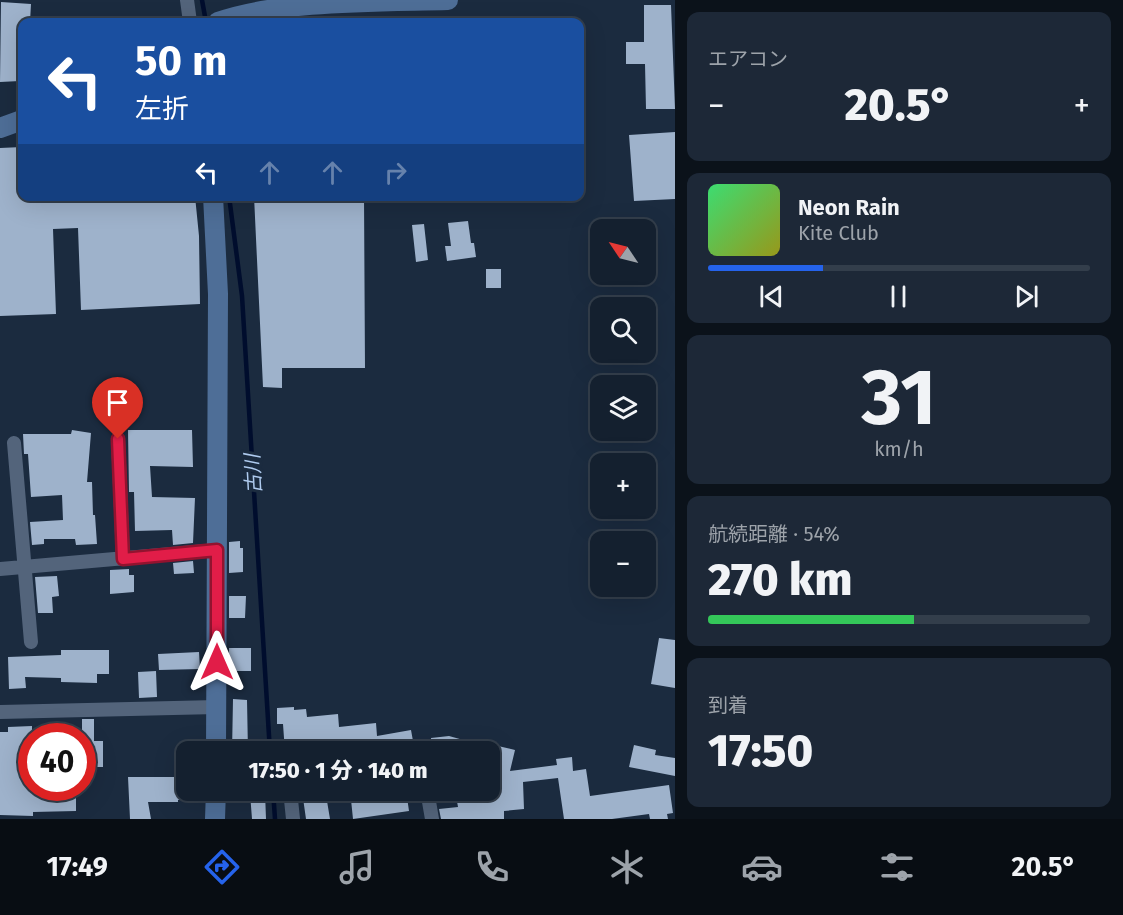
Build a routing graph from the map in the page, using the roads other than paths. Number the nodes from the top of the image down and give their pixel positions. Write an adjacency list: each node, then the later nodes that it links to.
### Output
1 (187, 0): 3 (street)
2 (448, 0): 4 (street)
3 (189, 18)
4 (235, 18)
5 (18, 121): 6 (street)
6 (0, 128)
7 (213, 201): 10 (street)
8 (118, 439): 11 (street)
9 (14, 443): 12 (street)
10 (217, 550): 11 (street); 15 (street)
11 (123, 559): 12 (street)
12 (24, 567): 13 (street); 14 (street)
13 (0, 569)
14 (31, 642)
15 (217, 707): 16 (street); 17 (street)
16 (0, 712)
17 (216, 741)
18 (216, 801): 21 (street)
19 (292, 801): 22 (street)
20 (429, 801): 23 (street)
21 (215, 819)
22 (293, 819)
23 (432, 819)

